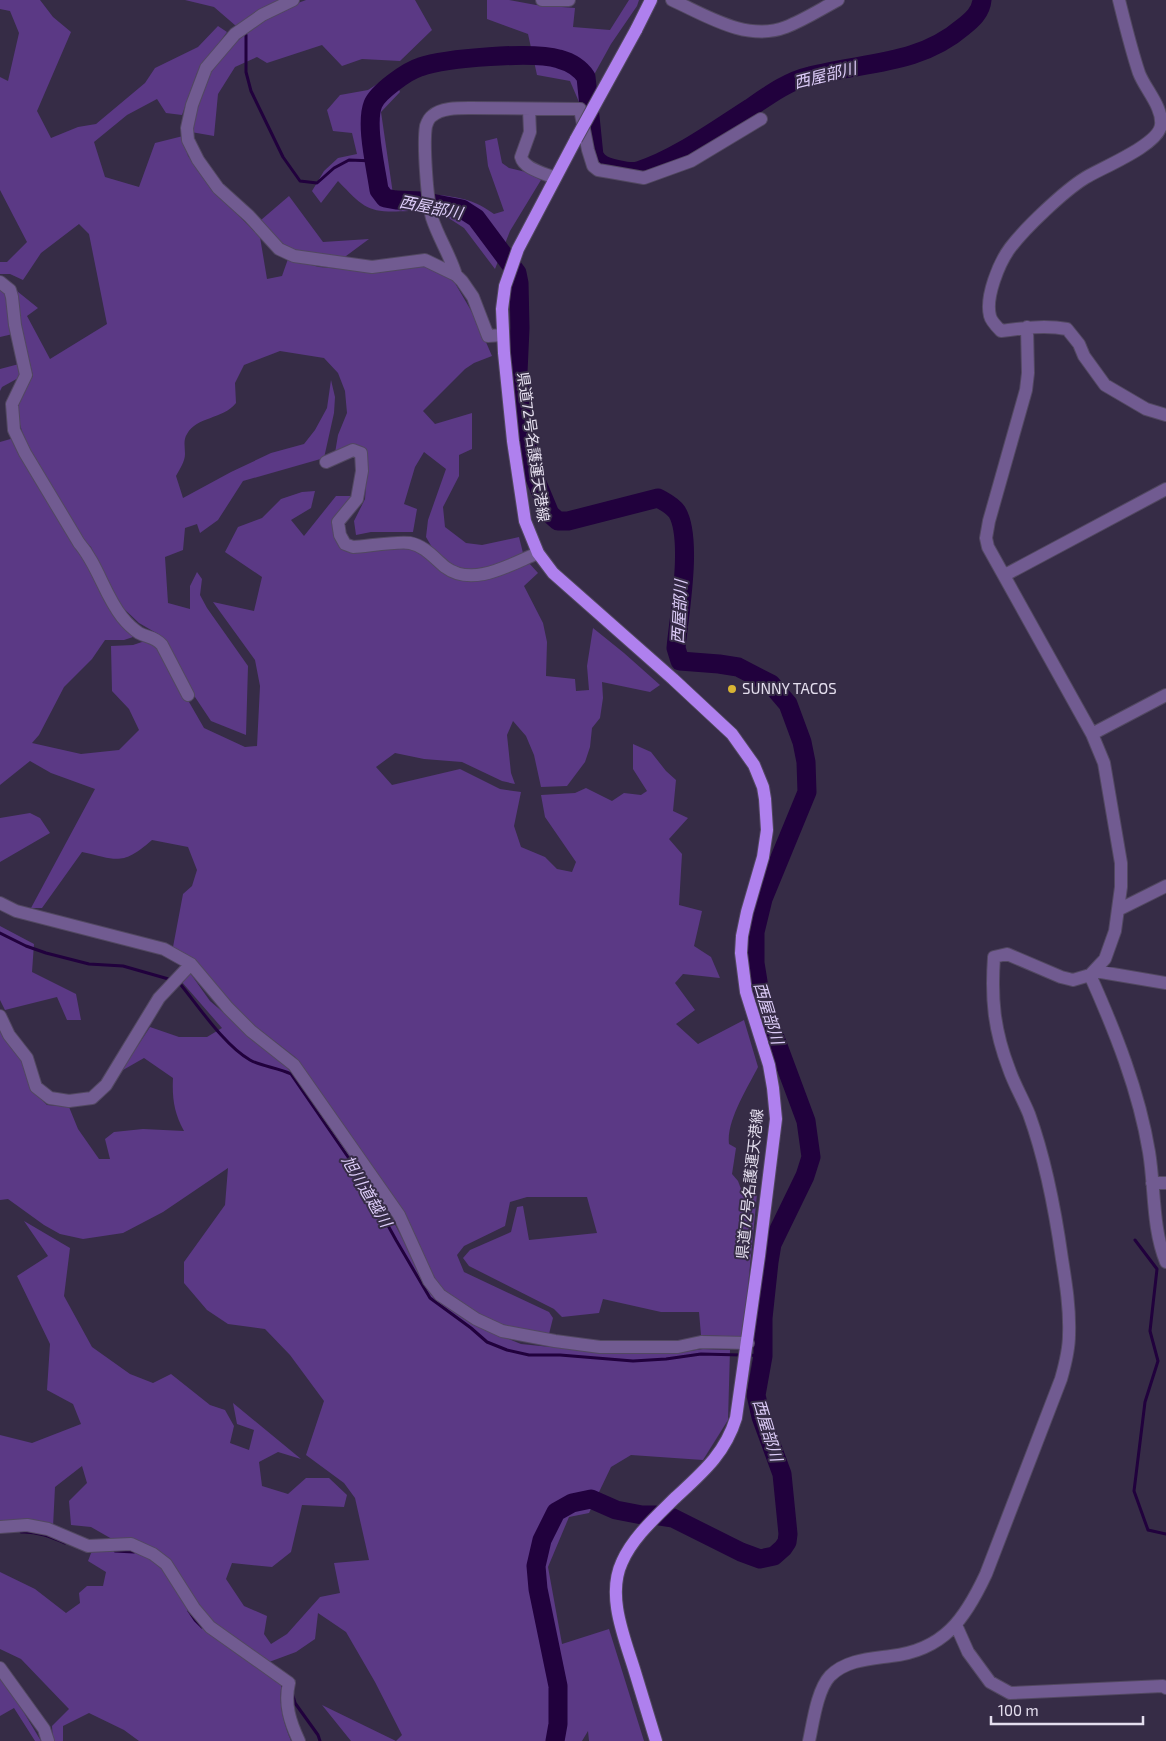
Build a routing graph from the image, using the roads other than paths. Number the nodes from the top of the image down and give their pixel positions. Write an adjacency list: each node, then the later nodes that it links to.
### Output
1 (293, 0): 11 (street)
2 (542, 0): 3 (street)
3 (569, 0)
4 (651, 0): 10 (main road, 県道72号名護運天港線, bridge)
5 (672, 0): 6 (street)
6 (838, 0)
7 (1120, 0): 13 (street)
8 (529, 109): 9 (street); 10 (street); 11 (street)
9 (761, 118)
10 (555, 178): 14 (main road, 県道72号名護運天港線)
11 (456, 274): 14 (street)
12 (0, 282): 20 (street)
13 (1027, 327): 15 (street); 19 (street)
14 (503, 335): 18 (main road, 県道72号名護運天港線)
15 (1166, 415)
16 (326, 462): 18 (street)
17 (1166, 490): 19 (street)
18 (538, 552): 33 (main road, 県道72号名護運天港線)
19 (1005, 575): 22 (street)
20 (188, 695)
21 (1166, 695): 22 (street)
22 (1092, 734): 25 (street)
23 (1166, 886): 25 (street)
24 (0, 904): 26 (street)
25 (1118, 910): 27 (street)
26 (191, 964): 29 (street); 33 (street)
27 (1093, 973): 28 (street); 30 (street); 35 (street)
28 (1166, 983)
29 (0, 1016)
30 (1152, 1183): 31 (street); 32 (street)
31 (1166, 1183)
32 (1166, 1262)
33 (747, 1347): 40 (main road, 県道72号名護運天港線)
34 (0, 1527): 39 (street)
35 (956, 1625): 37 (street); 41 (street)
36 (0, 1668): 38 (street)
37 (1165, 1684)
38 (48, 1741)
39 (299, 1741)
40 (656, 1741)
41 (809, 1741)

